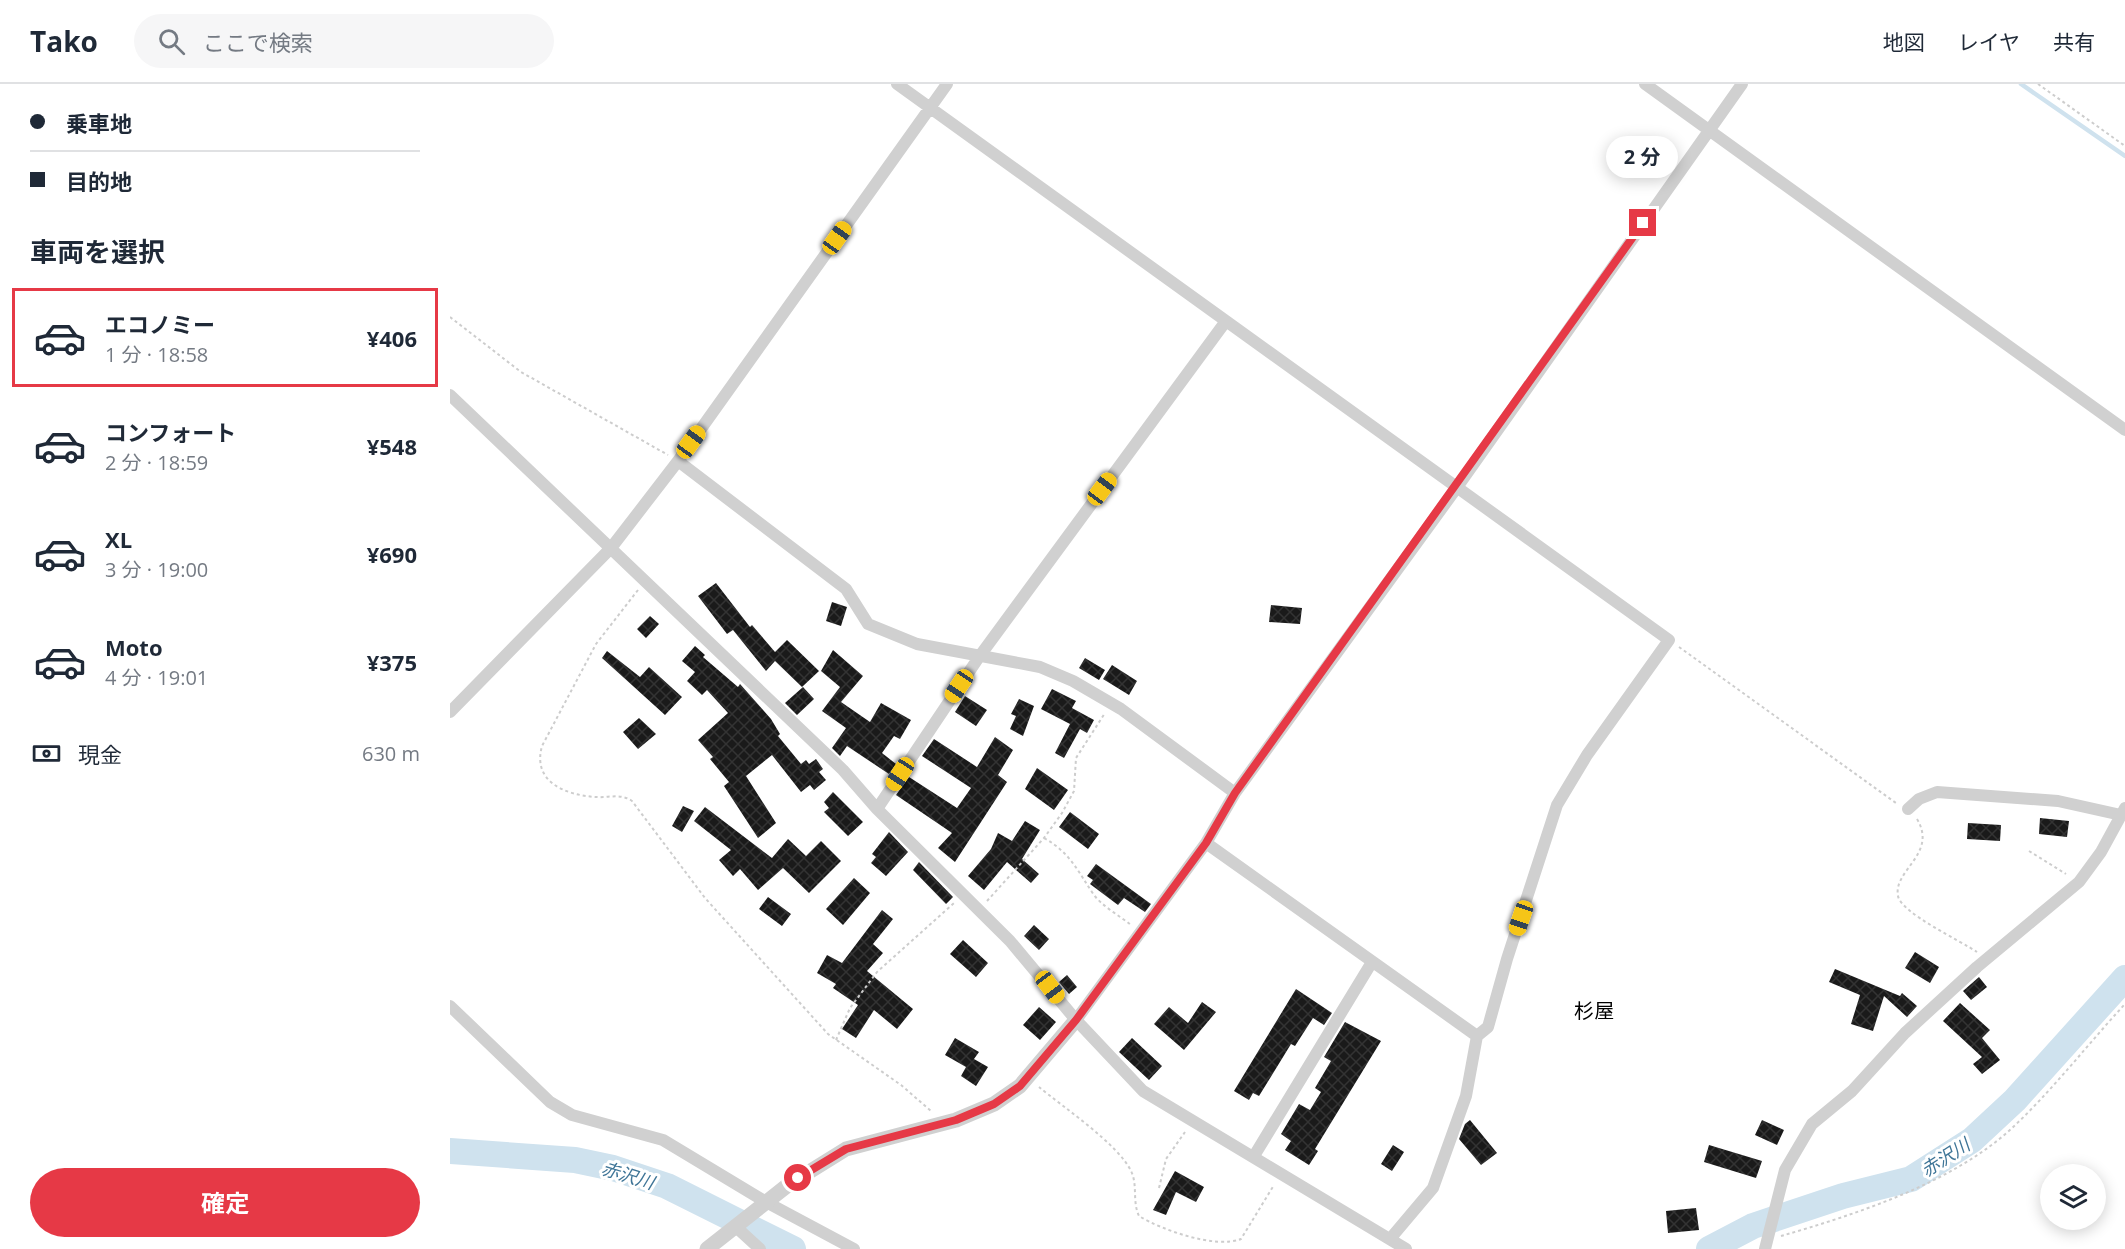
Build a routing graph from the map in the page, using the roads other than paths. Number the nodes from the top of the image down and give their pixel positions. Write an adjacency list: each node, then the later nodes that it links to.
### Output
1 (897, 84): 5 (street)
2 (947, 84): 5 (street)
3 (1645, 84): 6 (street)
4 (1742, 84): 6 (street)
5 (930, 108): 7 (street); 10 (street)
6 (1710, 129): 9 (street); 11 (street)
7 (1226, 321): 11 (street); 13 (street)
8 (450, 395): 12 (street)
9 (2125, 430)
10 (678, 461): 12 (street); 13 (street)
11 (1458, 486): 15 (street); 23 (street)
12 (611, 548): 14 (street); 16 (street)
13 (979, 657): 15 (street); 16 (street)
14 (450, 712)
15 (1235, 793): 19 (street)
16 (876, 809): 22 (street)
17 (1908, 809): 18 (street)
18 (2123, 812): 28 (street)
19 (1206, 843): 20 (street); 22 (street)
20 (1372, 962): 23 (street); 24 (street)
21 (450, 1006): 25 (street)
22 (1076, 1020): 24 (street); 25 (street)
23 (1477, 1036): 27 (street)
24 (1254, 1156): 27 (street)
25 (763, 1205): 26 (street); 31 (street)
26 (736, 1227): 29 (street); 30 (street)
27 (1390, 1239): 32 (street)
28 (1766, 1245)
29 (707, 1249)
30 (760, 1249)
31 (855, 1249)
32 (1406, 1249)

